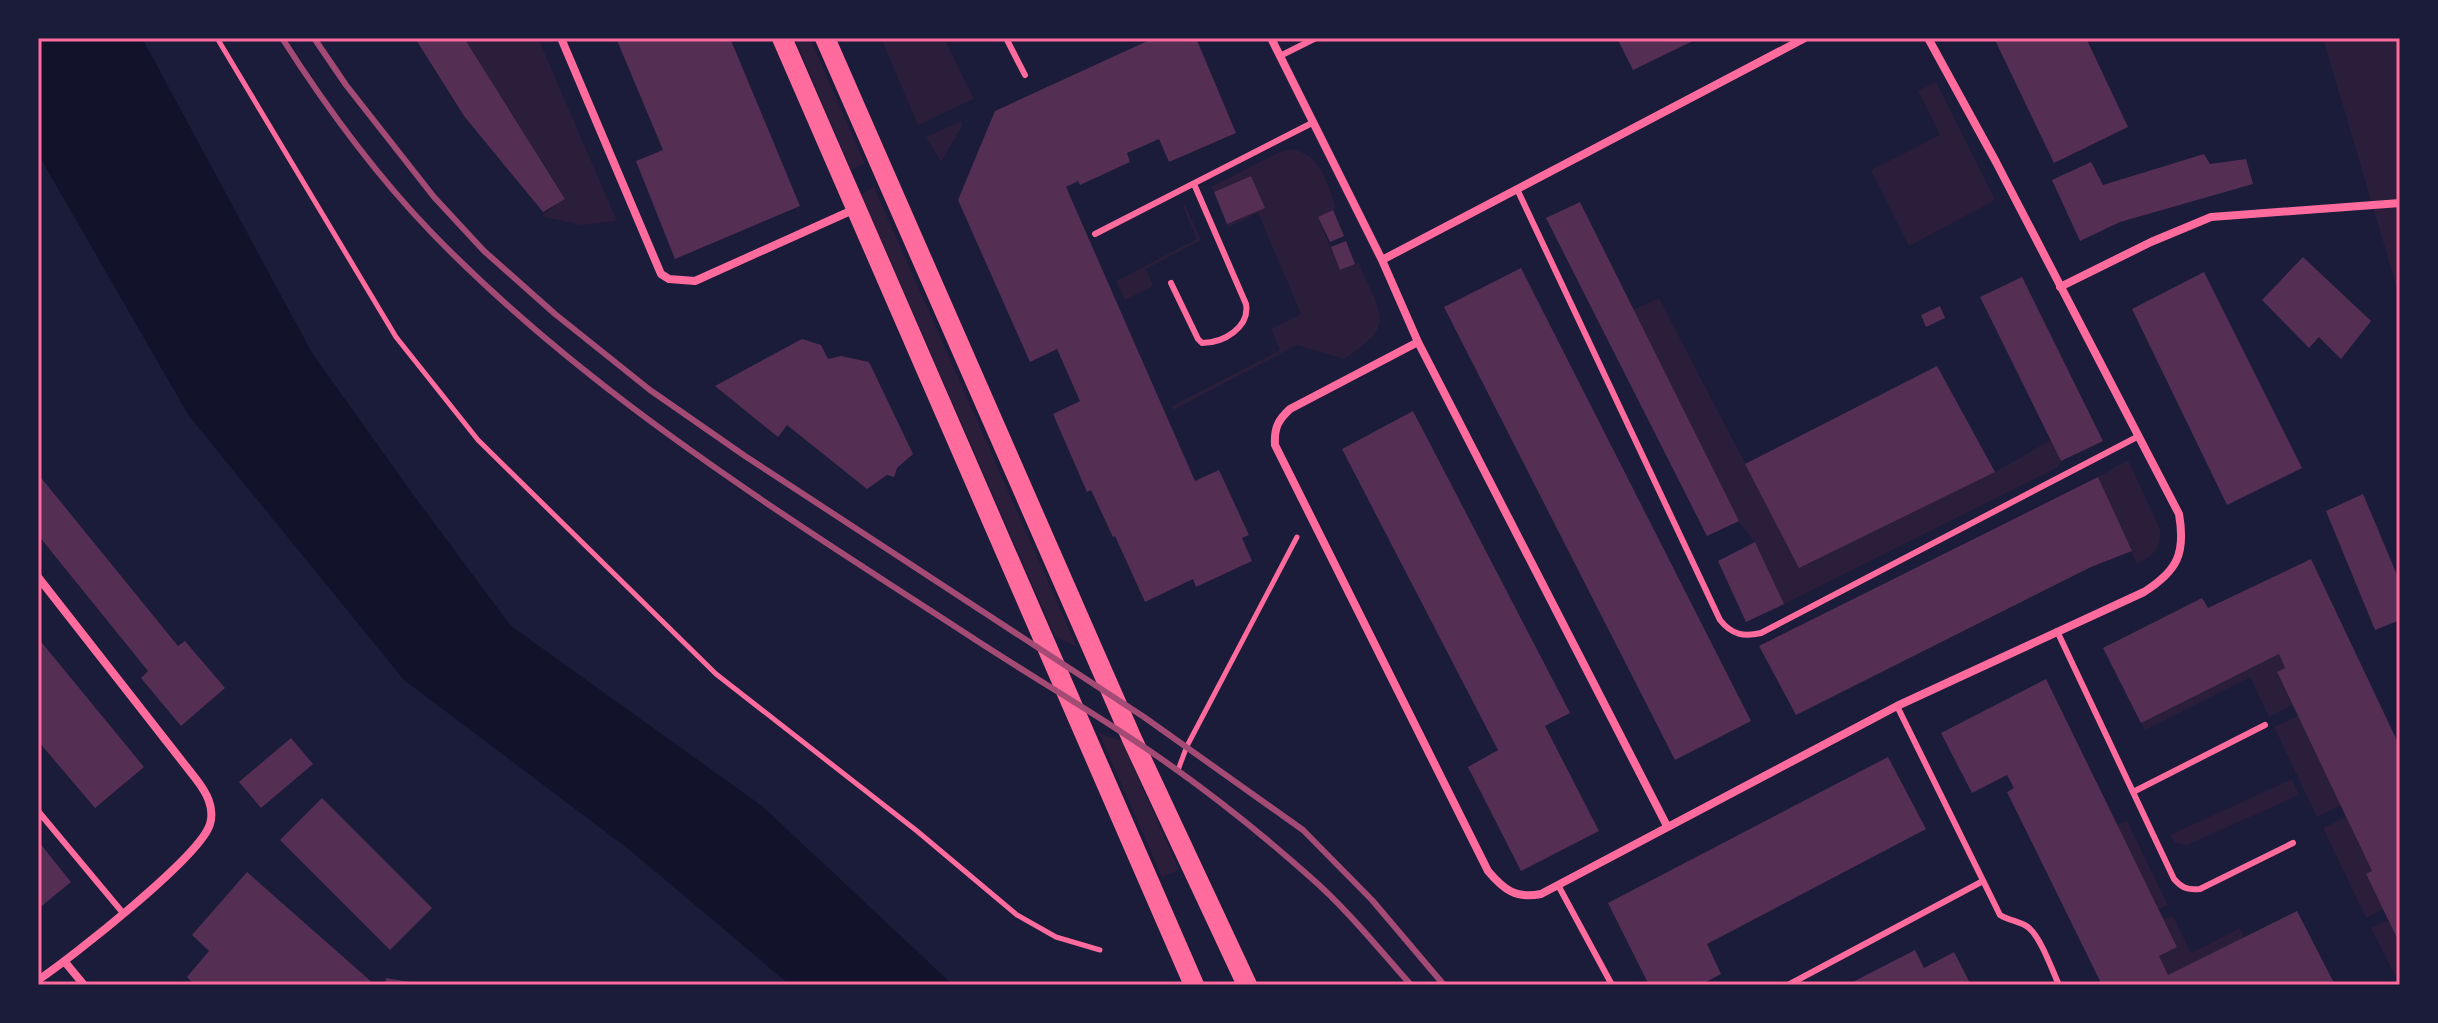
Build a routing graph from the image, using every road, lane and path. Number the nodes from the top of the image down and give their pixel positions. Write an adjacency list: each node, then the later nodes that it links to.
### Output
1 (217, 38): 36 (path)
2 (561, 38): 16 (street)
3 (782, 38): 16 (main road)
4 (825, 38): 41 (main road)
5 (1006, 38): 11 (lane)
6 (1271, 38): 10 (street)
7 (1316, 38): 10 (lane)
8 (1805, 38): 14 (street)
9 (1928, 38): 20 (street)
10 (1280, 56): 12 (street)
11 (1025, 75)
12 (1312, 123): 13 (lane); 18 (street)
13 (1194, 184): 17 (lane); 19 (lane)
14 (1517, 189): 18 (street); 22 (lane)
15 (2400, 203): 20 (street)
16 (856, 209): 40 (main road)
17 (1095, 234)
18 (1382, 260): 21 (street)
19 (1171, 283)
20 (2060, 287): 22 (street)
21 (1418, 342): 23 (street); 31 (street)
22 (2137, 437): 25 (street)
23 (1308, 514): 28 (path); 34 (street)
24 (38, 577): 35 (street)
25 (2057, 631): 26 (street); 29 (lane)
26 (1897, 706): 31 (street); 33 (lane)
27 (2265, 725): 29 (lane)
28 (1178, 772)
29 (2133, 792): 32 (lane)
30 (38, 811): 35 (lane)
31 (1667, 826): 34 (street)
32 (2293, 843)
33 (1983, 881): 43 (lane); 44 (lane)
34 (1558, 885): 42 (lane)
35 (123, 913): 37 (street)
36 (1100, 950)
37 (65, 962): 38 (street); 39 (street)
38 (38, 980)
39 (84, 985)
40 (1194, 985)
41 (1247, 985)
42 (1612, 985)
43 (1788, 985)
44 (2059, 985)

